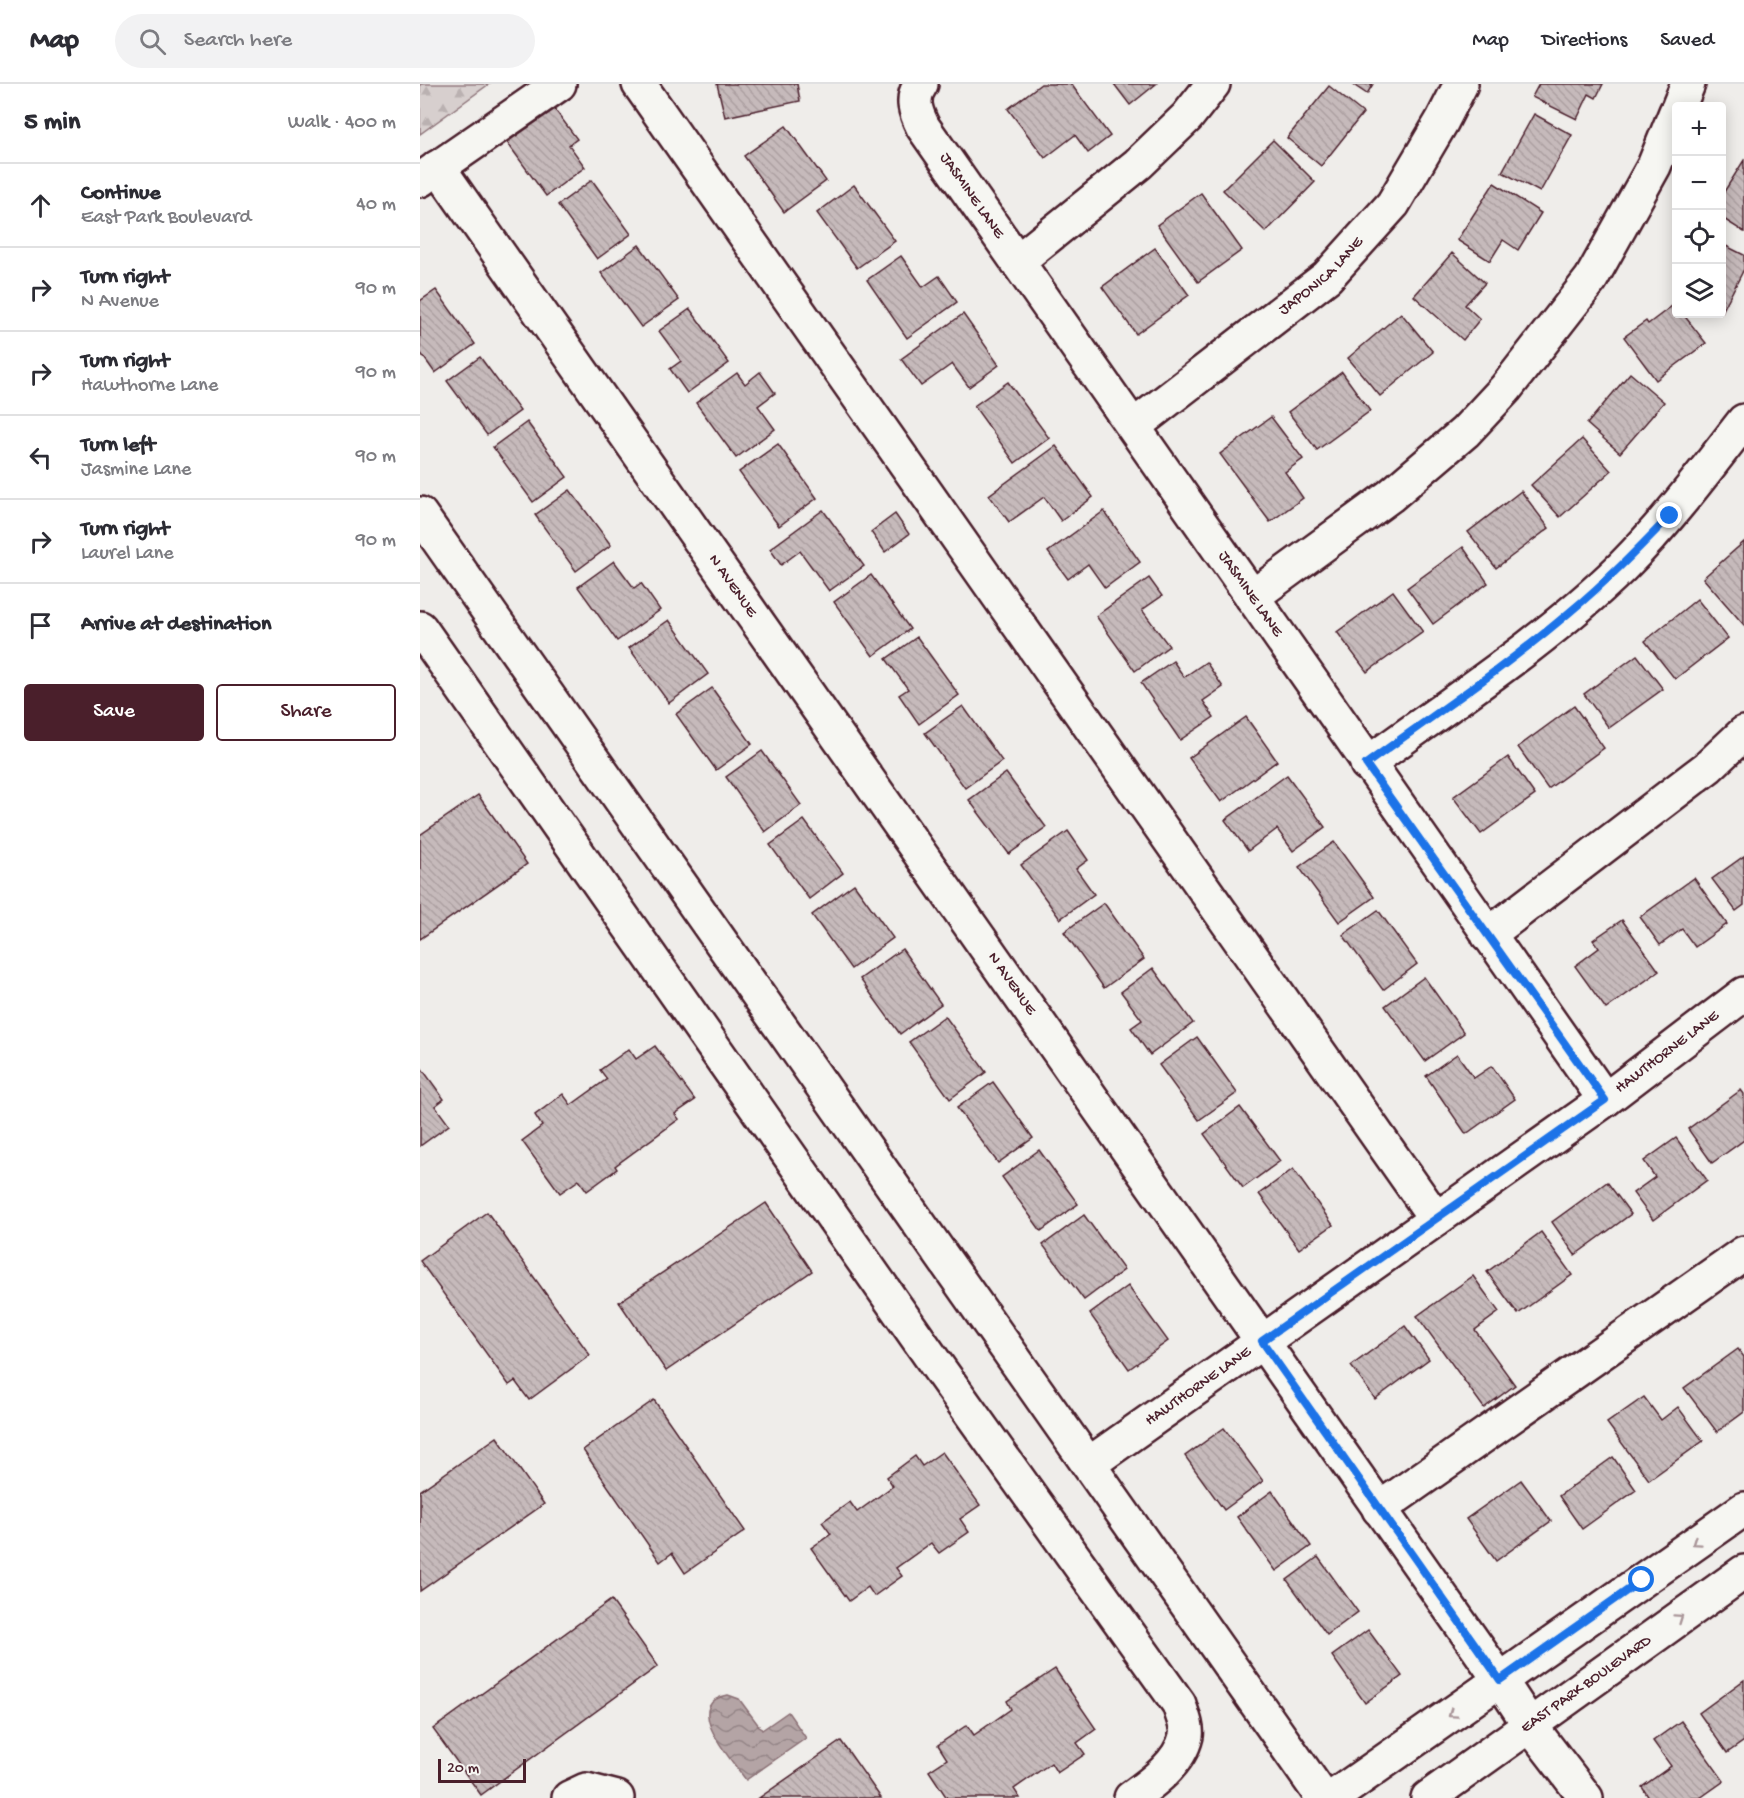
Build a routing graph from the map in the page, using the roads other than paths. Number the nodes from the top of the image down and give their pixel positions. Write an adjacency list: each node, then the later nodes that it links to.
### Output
1 (559, 84): 9 (street)
2 (639, 84): 21 (street)
3 (921, 84): 10 (street, JASMINE LANE)
4 (1213, 84): 10 (street)
5 (1461, 84): 12 (street, JAPONICA LANE)
6 (1688, 84): 7 (street)
7 (1681, 102)
8 (1672, 124): 14 (street)
9 (429, 174): 23 (street, N AVENUE)
10 (1018, 261): 12 (street, JASMINE LANE)
11 (1744, 421): 17 (street)
12 (1134, 426): 14 (street, JASMINE LANE)
13 (420, 514): 24 (street)
14 (1252, 597): 17 (street, JASMINE LANE)
15 (420, 628): 32 (street)
16 (1744, 733): 18 (street)
17 (1366, 764): 18 (street, JASMINE LANE)
18 (1488, 935): 20 (street, JASMINE LANE)
19 (1744, 994): 20 (street, HAWTHORNE LANE)
20 (1605, 1100): 21 (street, HAWTHORNE LANE)
21 (1436, 1219): 23 (street, HAWTHORNE LANE)
22 (1744, 1253): 25 (street)
23 (1262, 1341): 24 (street, HAWTHORNE LANE); 25 (street, N AVENUE)
24 (1089, 1464): 33 (street)
25 (1379, 1509): 28 (street, N AVENUE)
26 (1744, 1509): 28 (street, one-way to 28)
27 (1744, 1572): 29 (street, EAST PARK BOULEVARD, one-way to 27)
28 (1500, 1680): 29 (street, N AVENUE); 34 (street, one-way to 34)
29 (1529, 1724): 35 (street, EAST PARK BOULEVARD); 36 (street, N AVENUE)
30 (569, 1798): 31 (street)
31 (617, 1798)
32 (1131, 1798)
33 (1323, 1798)
34 (1332, 1798)
35 (1428, 1798)
36 (1586, 1798)

